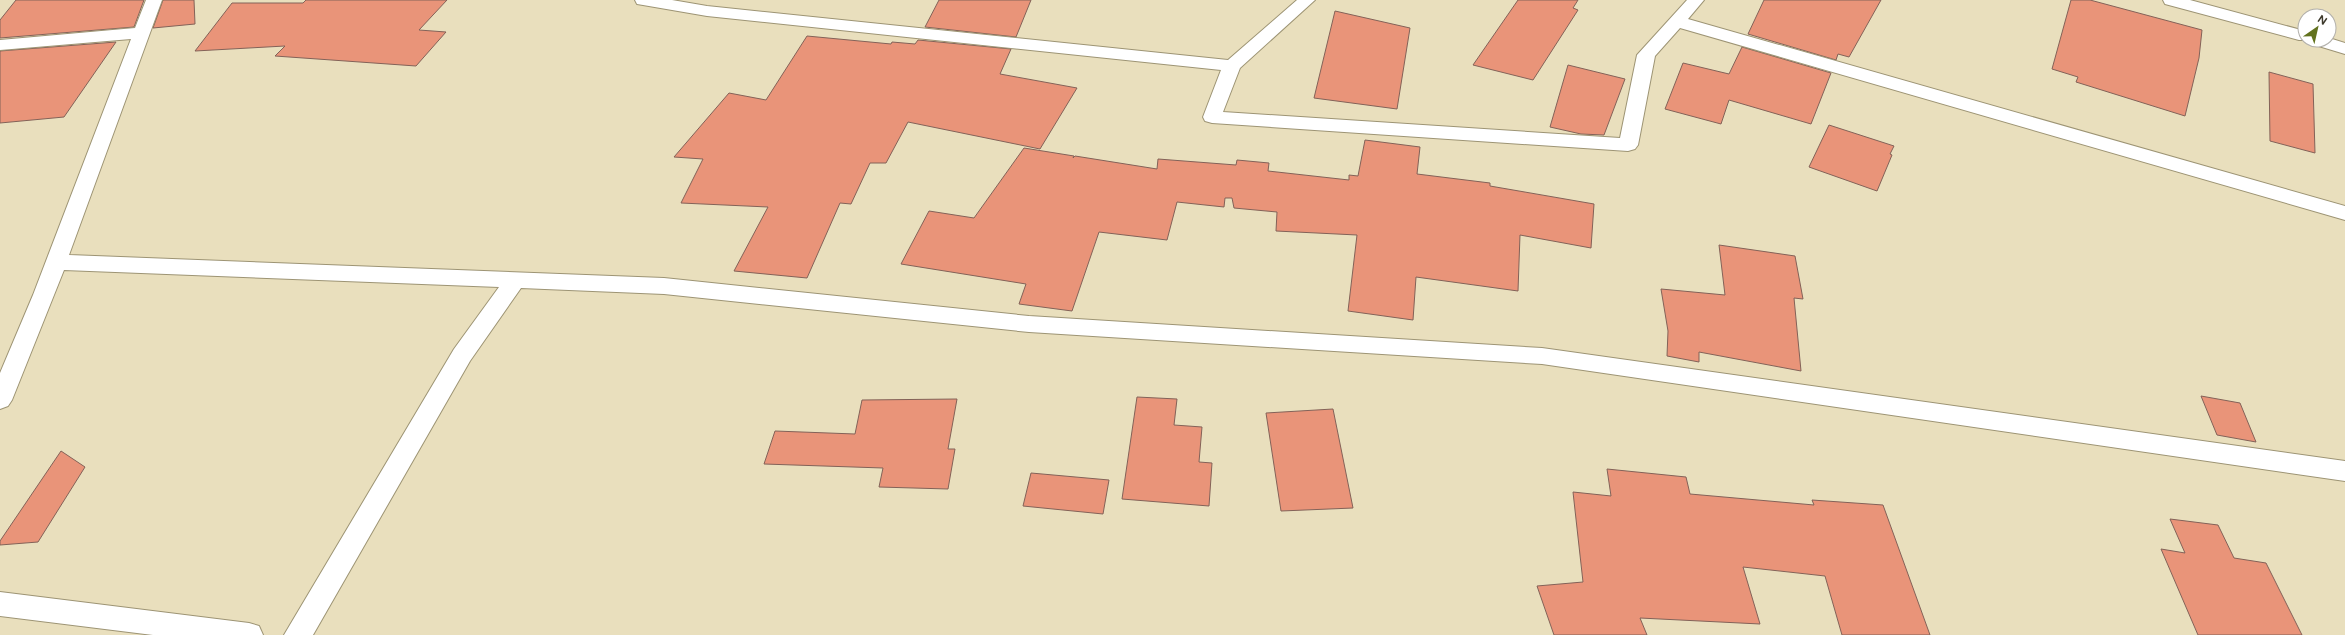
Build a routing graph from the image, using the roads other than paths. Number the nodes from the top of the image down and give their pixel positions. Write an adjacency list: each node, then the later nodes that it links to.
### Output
1 (154, 0): 7 (street)
2 (643, 0): 10 (street)
3 (1307, 0): 10 (street)
4 (1696, 0): 6 (street)
5 (2171, 0): 8 (street)
6 (1676, 21): 10 (street); 11 (street)
7 (141, 33): 9 (street); 12 (street)
8 (2297, 34)
9 (0, 45)
10 (1232, 66)
11 (2345, 213)
12 (56, 262): 13 (street); 14 (street)
13 (515, 280): 15 (street); 18 (street)
14 (0, 400)
15 (2345, 471)
16 (0, 604): 17 (street)
17 (249, 635)
18 (298, 635)

